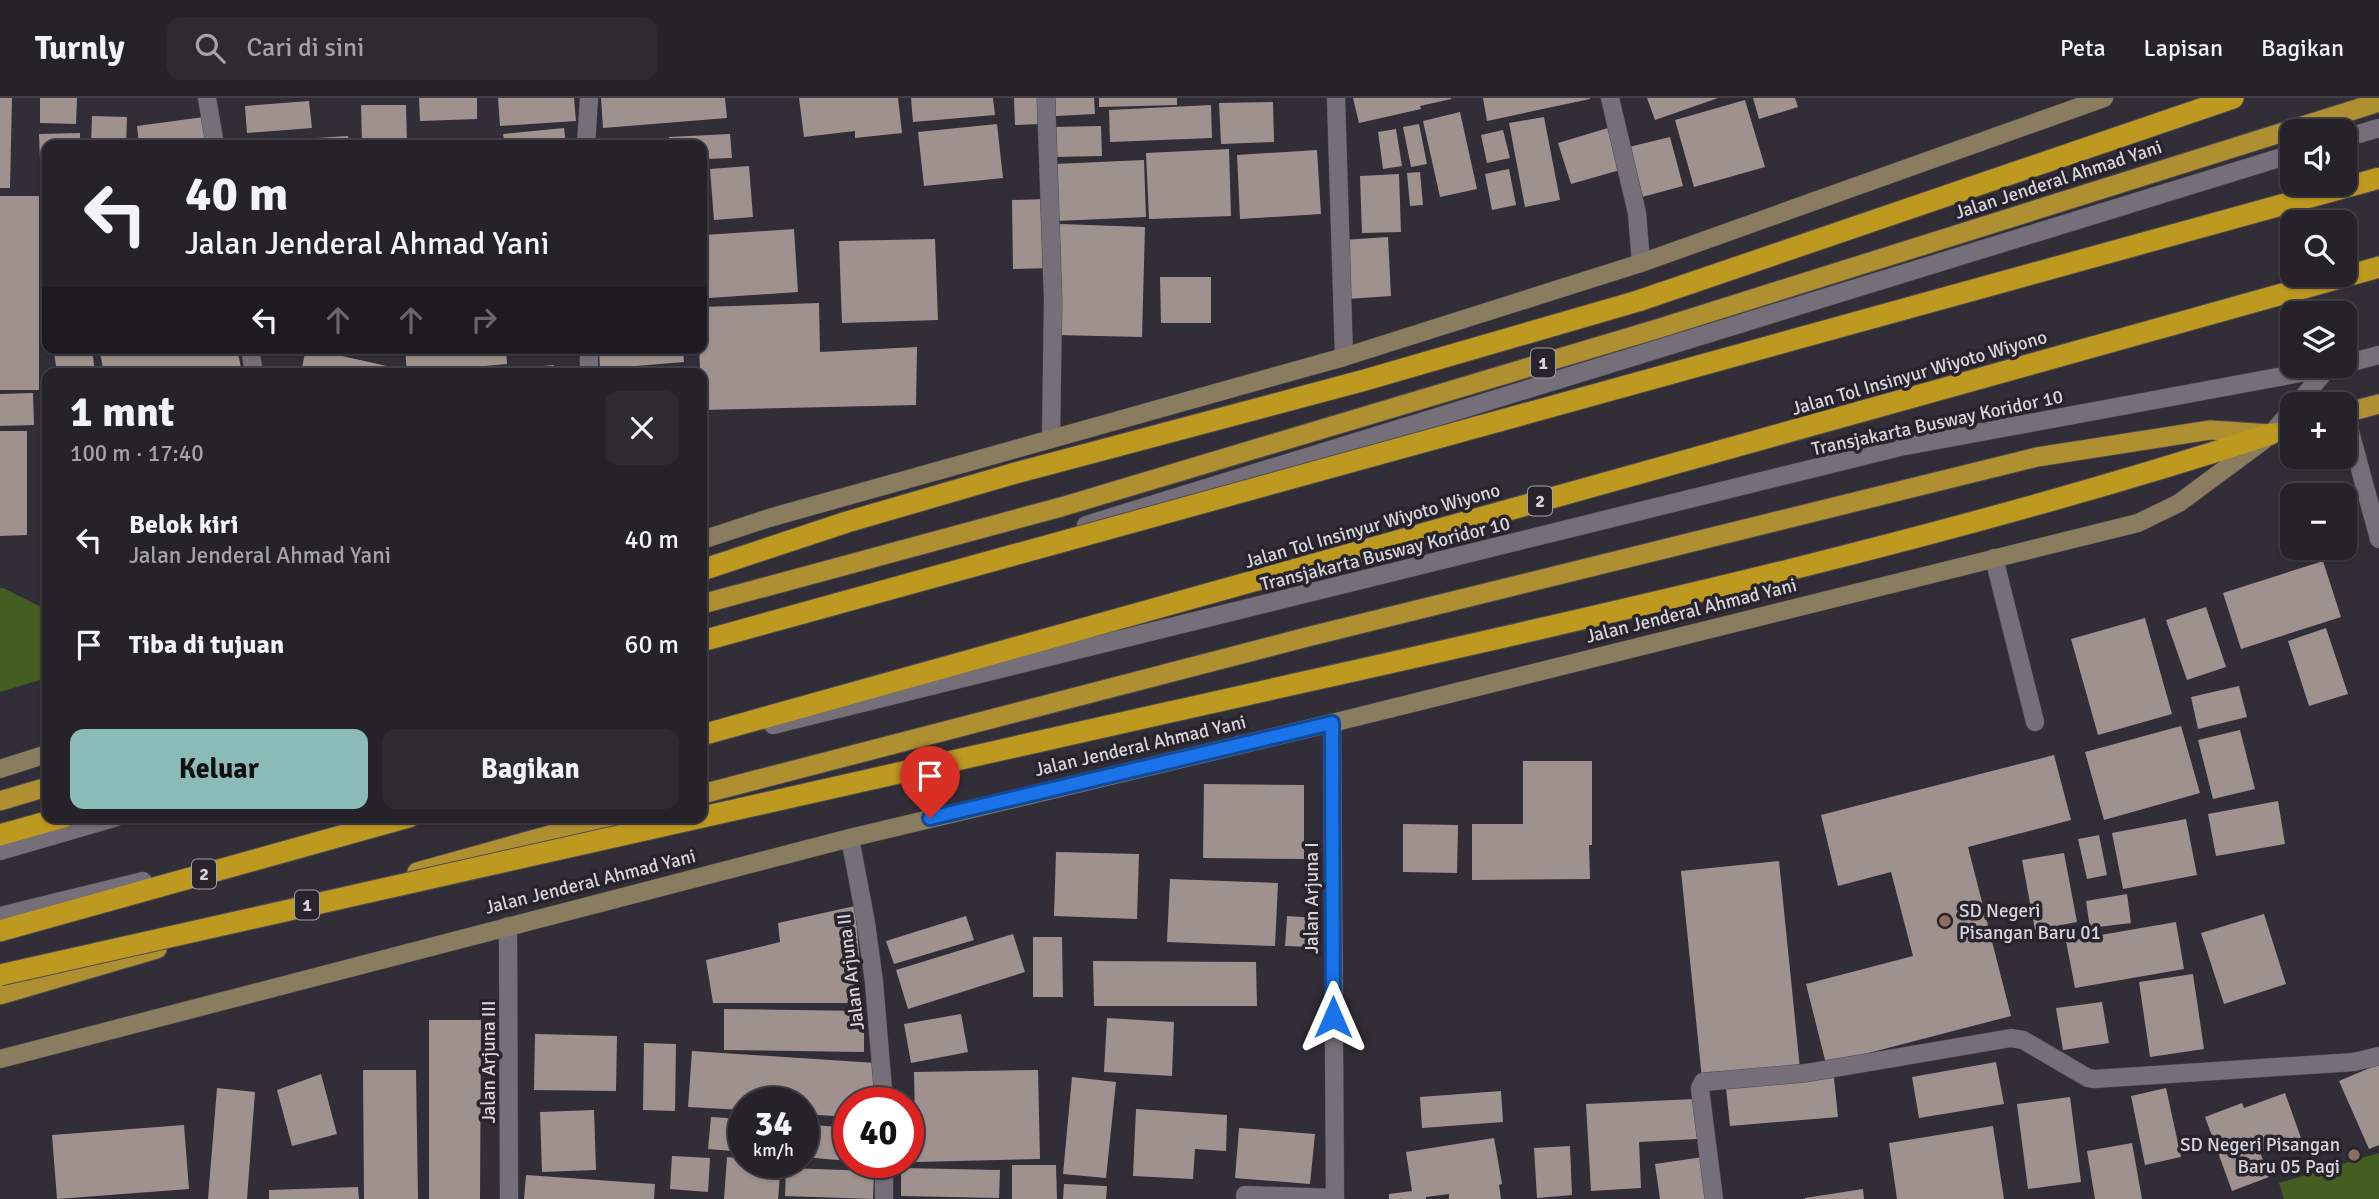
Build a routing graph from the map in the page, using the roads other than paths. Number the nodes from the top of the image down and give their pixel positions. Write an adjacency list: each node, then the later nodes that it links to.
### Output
1 (207, 98): 11 (street)
2 (589, 98): 12 (street)
3 (1046, 98): 28 (street)
4 (1336, 98): 18 (street)
5 (1610, 98): 15 (street)
6 (2104, 98): 15 (main road)
7 (2233, 98): 34 (highway)
8 (2379, 102): 35 (highway, Jalan Jenderal Ahmad Yani / 1)
9 (2379, 128): 10 (street)
10 (2357, 134)
11 (214, 140)
12 (586, 140)
13 (2280, 158): 36 (street)
14 (2379, 178): 37 (highway, bridge)
15 (1641, 263): 18 (main road)
16 (2379, 267): 40 (highway, Jalan Tol Insinyur Wiyoto Wiyono / 2)
17 (2379, 355): 19 (street, Transjakarta Busway Koridor 10)
18 (1344, 357): 28 (main road)
19 (2357, 361)
20 (2280, 377): 41 (street, Transjakarta Busway Koridor 10)
21 (2324, 378): 22 (street)
22 (2310, 392)
23 (2379, 404): 24 (highway)
24 (2357, 410)
25 (2280, 424): 27 (street)
26 (2280, 431): 27 (highway, Jalan Jenderal Ahmad Yani)
27 (2271, 434): 33 (main road, Jalan Jenderal Ahmad Yani); 45 (highway, Jalan Jenderal Ahmad Yani); 47 (highway, bridge)
28 (1051, 439): 31 (main road)
29 (2357, 450): 30 (street)
30 (2374, 503): 32 (street)
31 (707, 538)
32 (2379, 538)
33 (1994, 558): 38 (street); 39 (main road, Jalan Jenderal Ahmad Yani)
34 (707, 568)
35 (707, 603)
36 (707, 640)
37 (707, 641)
38 (2035, 722)
39 (1332, 723): 55 (main road, Jalan Jenderal Ahmad Yani); 69 (street, Jalan Arjuna I)
40 (707, 734)
41 (707, 742)
42 (42, 756): 43 (main road)
43 (0, 769)
44 (42, 788): 46 (highway)
45 (707, 793)
46 (0, 801)
47 (707, 816)
48 (43, 823): 54 (highway)
49 (96, 823): 56 (street)
50 (377, 823): 57 (street)
51 (387, 823): 59 (highway, 2)
52 (593, 823): 61 (highway, 1)
53 (676, 823): 60 (highway, bridge)
54 (0, 835)
55 (850, 838): 58 (main road, Jalan Jenderal Ahmad Yani); 64 (street, Jalan Arjuna II)
56 (0, 851)
57 (0, 916)
58 (508, 926): 63 (main road, Jalan Jenderal Ahmad Yani); 67 (street, Jalan Arjuna III)
59 (0, 931)
60 (0, 975)
61 (0, 995)
62 (2379, 1056): 70 (street)
63 (0, 1059)
64 (883, 1087)
65 (884, 1178): 68 (street)
66 (1245, 1195): 69 (street)
67 (509, 1199)
68 (884, 1199)
69 (1335, 1199)
70 (1714, 1199)

